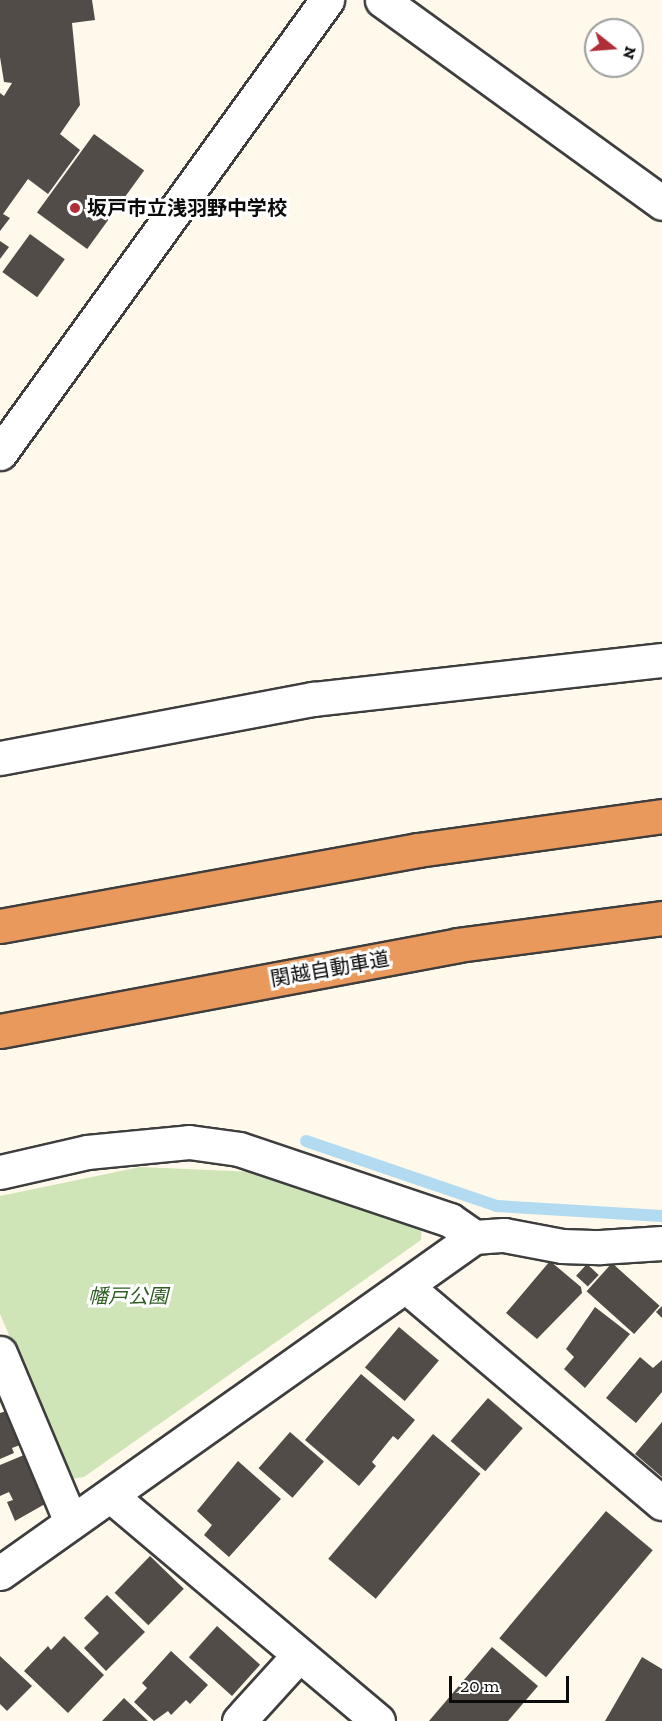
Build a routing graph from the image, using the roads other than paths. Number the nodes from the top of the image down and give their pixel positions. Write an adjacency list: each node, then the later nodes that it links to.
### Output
1 (327, 0): 4 (street)
2 (382, 0): 3 (street)
3 (662, 203)
4 (0, 453)
5 (662, 660): 6 (street)
6 (0, 758)
7 (662, 816): 9 (highway)
8 (662, 918): 10 (highway, 関越自動車道)
9 (0, 926)
10 (0, 1031)
11 (0, 1172): 12 (street)
12 (474, 1238): 13 (street); 14 (street)
13 (662, 1243)
14 (407, 1287): 16 (street); 17 (street)
15 (0, 1353): 18 (street)
16 (111, 1496): 18 (street); 20 (street)
17 (662, 1503)
18 (72, 1521): 19 (street)
19 (0, 1572)
20 (299, 1655): 21 (street); 22 (street)
21 (238, 1721)
22 (378, 1721)

